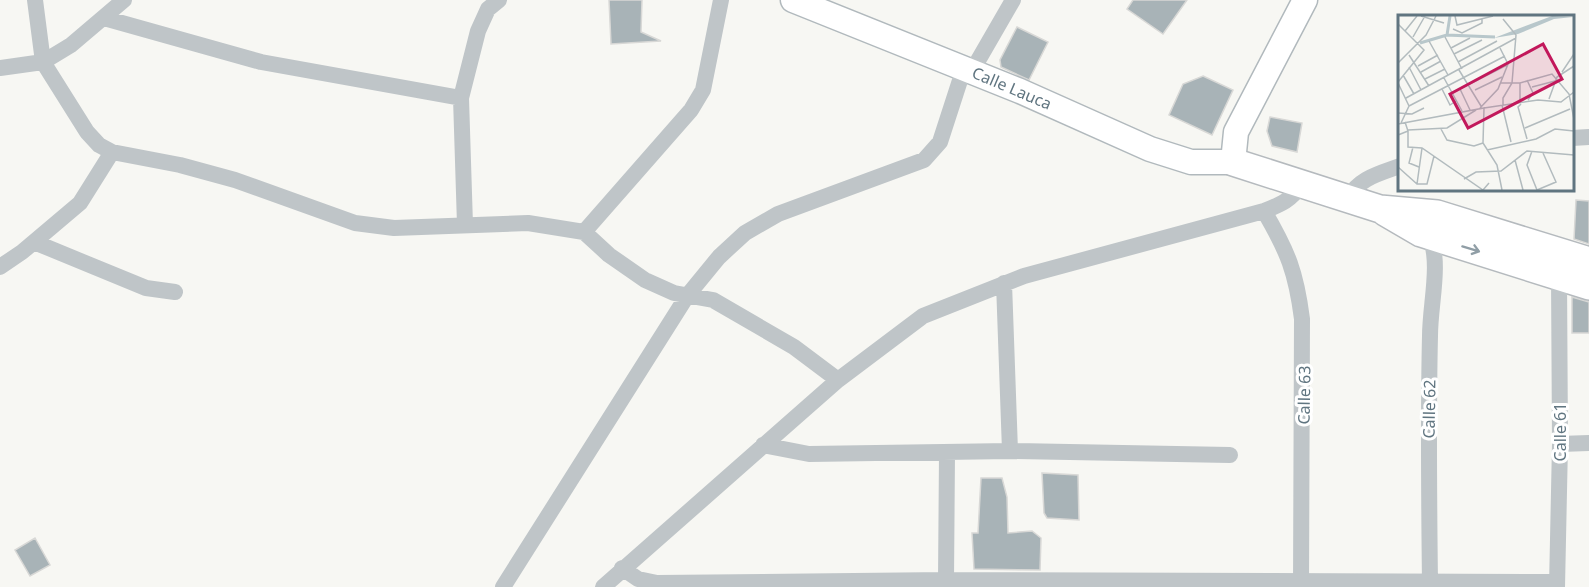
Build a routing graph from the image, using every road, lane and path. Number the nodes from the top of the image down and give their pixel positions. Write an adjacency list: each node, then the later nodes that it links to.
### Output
1 (35, 0): 9 (street)
2 (124, 0): 8 (street)
3 (499, 0): 12 (street)
4 (721, 0): 23 (street)
5 (793, 0): 11 (street, Calle Lauca)
6 (1013, 0): 11 (street)
7 (1305, 0): 16 (street)
8 (104, 18): 9 (street); 12 (street)
9 (44, 62): 10 (street); 15 (street)
10 (0, 68)
11 (968, 70): 16 (street, Calle Lauca); 30 (street)
12 (461, 98): 21 (street)
13 (1589, 136): 14 (street)
14 (1574, 138)
15 (112, 152): 21 (street); 24 (street)
16 (1233, 162): 18 (main road)
17 (1398, 167): 19 (street)
18 (1301, 185): 19 (main road); 20 (street)
19 (1347, 199): 22 (main road)
20 (1264, 212): 27 (street); 43 (street, Calle 63)
21 (465, 225): 23 (street)
22 (1433, 225): 25 (main road); 41 (street, Calle 62)
23 (584, 232): 30 (street)
24 (34, 242): 26 (street); 29 (street)
25 (1571, 264): 28 (main road); 33 (street, Calle 61)
26 (0, 267)
27 (1004, 283): 31 (street); 35 (street)
28 (1589, 286)
29 (175, 292)
30 (687, 296): 31 (street); 45 (street)
31 (838, 380): 34 (street)
32 (1589, 443): 33 (street)
33 (1560, 444): 44 (street, Calle 61)
34 (764, 445): 36 (street); 38 (street)
35 (1010, 451): 36 (street); 37 (street)
36 (947, 454): 39 (street)
37 (1230, 455)
38 (622, 568): 42 (street); 46 (street)
39 (946, 580): 40 (street); 42 (street)
40 (1005, 583): 43 (street)
41 (1430, 583): 43 (street); 44 (street)
42 (784, 584)
43 (1301, 584)
44 (1557, 584)
45 (503, 587)
46 (603, 587)

